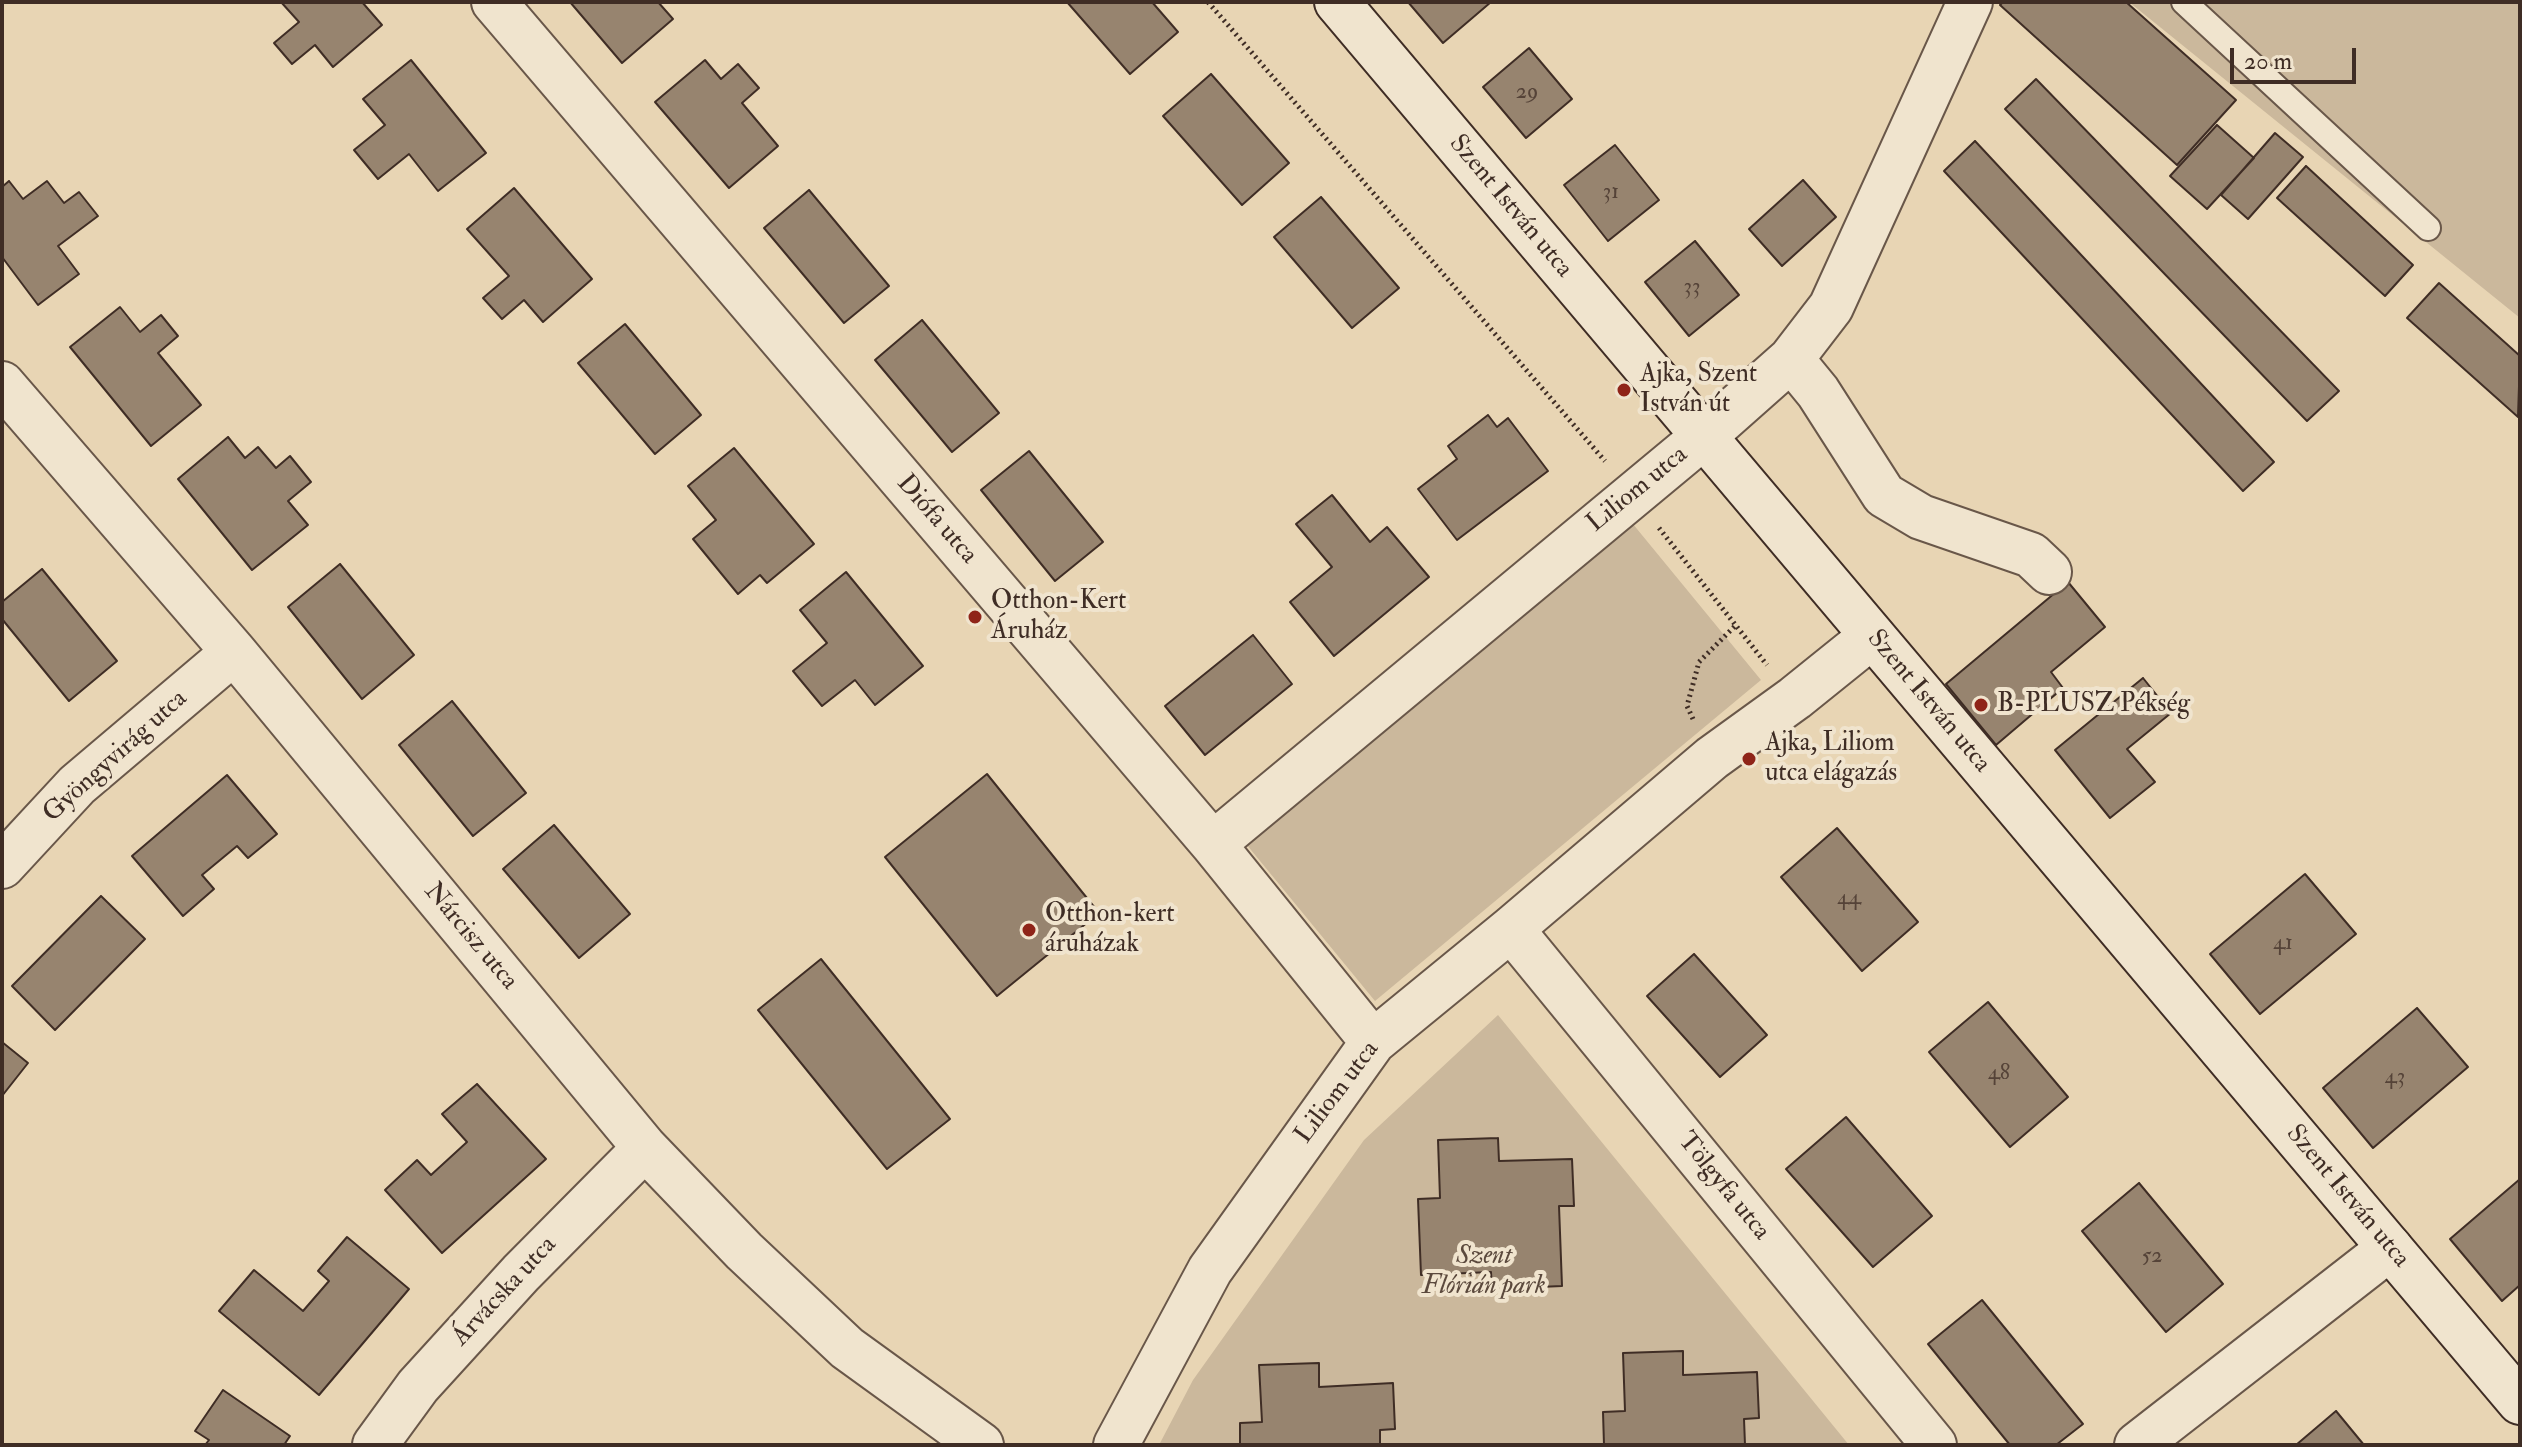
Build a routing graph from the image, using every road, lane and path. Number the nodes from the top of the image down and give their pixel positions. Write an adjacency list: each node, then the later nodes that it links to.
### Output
1 (494, 2): 17 (street, Diófa utca)
2 (1208, 2): 10 (path)
3 (1337, 2): 9 (street, Szent István utca)
4 (1970, 2): 7 (street, Liliom utca)
5 (2184, 2): 6 (lane)
6 (2428, 228)
7 (1791, 359): 9 (street, Liliom utca); 11 (street)
8 (2, 384): 14 (street, Nárcisz utca)
9 (1703, 437): 10 (street, Liliom utca); 13 (street, Szent István utca)
10 (1633, 493): 12 (path); 17 (street, Liliom utca)
11 (2049, 572)
12 (1735, 626): 15 (path); 16 (path)
13 (1872, 636): 15 (street, Liliom utca); 22 (street, Szent István utca)
14 (234, 652): 18 (street, Gyöngyvirág utca); 21 (street, Nárcisz utca)
15 (1795, 698): 16 (street, Liliom utca)
16 (1712, 758): 19 (street, Liliom utca)
17 (1213, 844): 20 (street, Diófa utca)
18 (2, 866)
19 (1511, 929): 20 (street, Liliom utca); 27 (street, Tölgyfa utca)
20 (1373, 1042): 26 (street, Liliom utca)
21 (645, 1148): 24 (street, Árvácska utca); 25 (street, Nárcisz utca)
22 (2390, 1248): 23 (street, Szent István utca); 28 (street)
23 (2520, 1402)
24 (375, 1445)
25 (981, 1445)
26 (1116, 1445)
27 (1934, 1445)
28 (2137, 1445)

